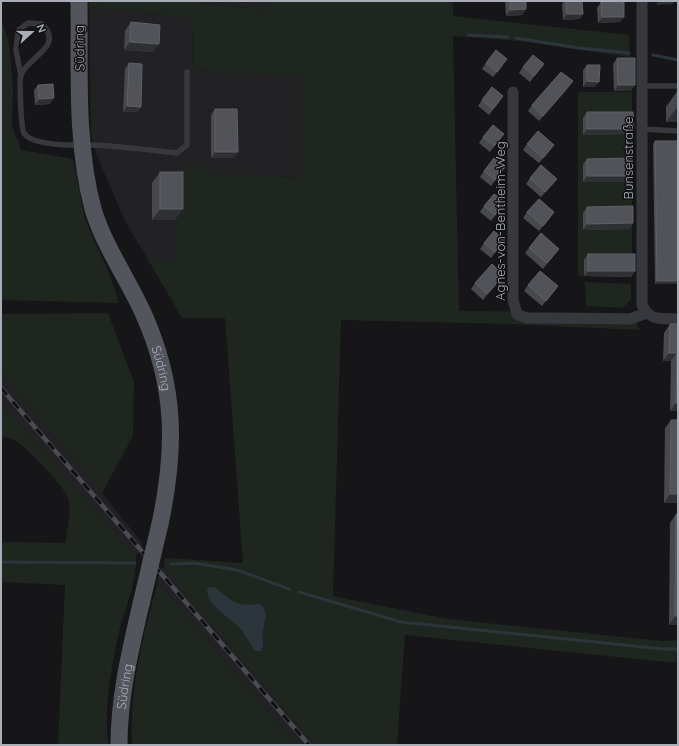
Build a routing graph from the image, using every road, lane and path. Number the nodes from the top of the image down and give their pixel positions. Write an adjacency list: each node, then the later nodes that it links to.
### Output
1 (79, 1): 10 (main road, Südring)
2 (642, 1): 5 (street, Bunsenstraße)
3 (187, 72): 10 (lane)
4 (21, 76): 4 (lane); 10 (lane)
5 (643, 86): 6 (lane); 8 (street, Bunsenstraße)
6 (676, 86)
7 (513, 92): 11 (street, Agnes-von-Bentheim-Weg)
8 (643, 129): 9 (lane); 11 (street, Bunsenstraße)
9 (678, 131)
10 (81, 146): 13 (main road, Südring, bridge)
11 (647, 313): 12 (street)
12 (678, 319)
13 (119, 745)

